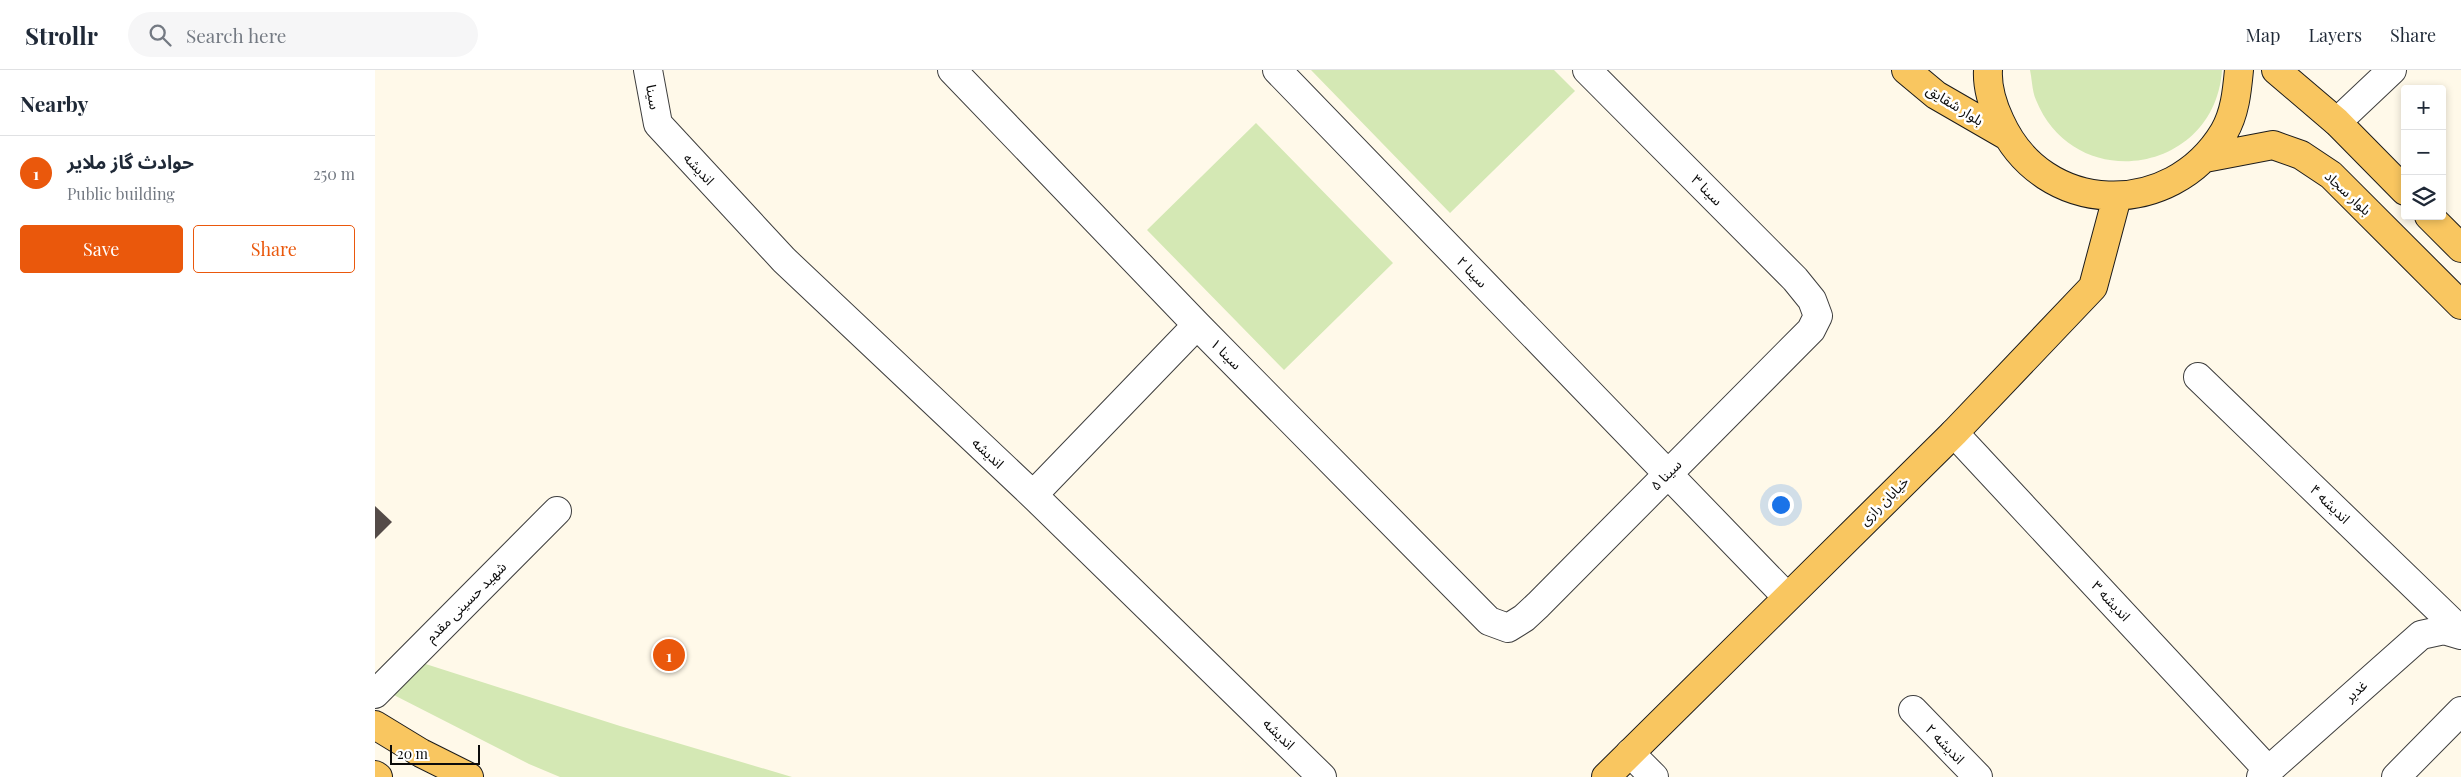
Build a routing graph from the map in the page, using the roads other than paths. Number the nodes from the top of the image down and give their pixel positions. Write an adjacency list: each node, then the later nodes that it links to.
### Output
1 (648, 70): 11 (street, سینا)
2 (952, 70): 20 (street, سینا ۱)
3 (1277, 70): 23 (street, سینا ۲)
4 (1587, 70): 19 (street, سینا ۳)
5 (1907, 70): 12 (main road, بلوار شقایق)
6 (1988, 70): 12 (main road)
7 (2239, 70): 13 (main road)
8 (2276, 70): 10 (main road)
9 (2392, 70): 10 (street)
10 (2337, 122): 14 (main road)
11 (657, 124): 24 (street, اندیشه)
12 (2007, 136): 15 (main road)
13 (2205, 158): 15 (main road); 18 (main road, بلوار سجاد)
14 (2401, 187)
15 (2117, 197): 22 (main road, خیابان رازی)
16 (2433, 220): 17 (main road)
17 (2461, 248)
18 (2461, 305)
19 (1818, 316): 23 (street, سینا ۵)
20 (1197, 326): 24 (street); 27 (street, سینا ۱)
21 (2198, 377): 28 (street, اندیشه ۴)
22 (1954, 433): 26 (main road, خیابان رازی); 35 (street, اندیشه ۳)
23 (1667, 474): 26 (street, سینا ۲); 27 (street, سینا ۵)
24 (1033, 495): 39 (street, اندیشه)
25 (557, 511): 30 (street, شهید حسینی مقدم)
26 (1787, 597): 34 (main road, خیابان رازی)
27 (1508, 628)
28 (2461, 631)
29 (2461, 635): 35 (street, غدیر)
30 (375, 694)
31 (1913, 710): 42 (street, اندیشه ۲)
32 (2461, 711): 43 (street)
33 (375, 724): 38 (main road)
34 (1630, 753): 40 (main road, خیابان رازی); 41 (street)
35 (2265, 773)
36 (375, 775): 37 (main road)
37 (378, 777)
38 (469, 777)
39 (1322, 777)
40 (1606, 777)
41 (1654, 777)
42 (1978, 777)
43 (2396, 777)

